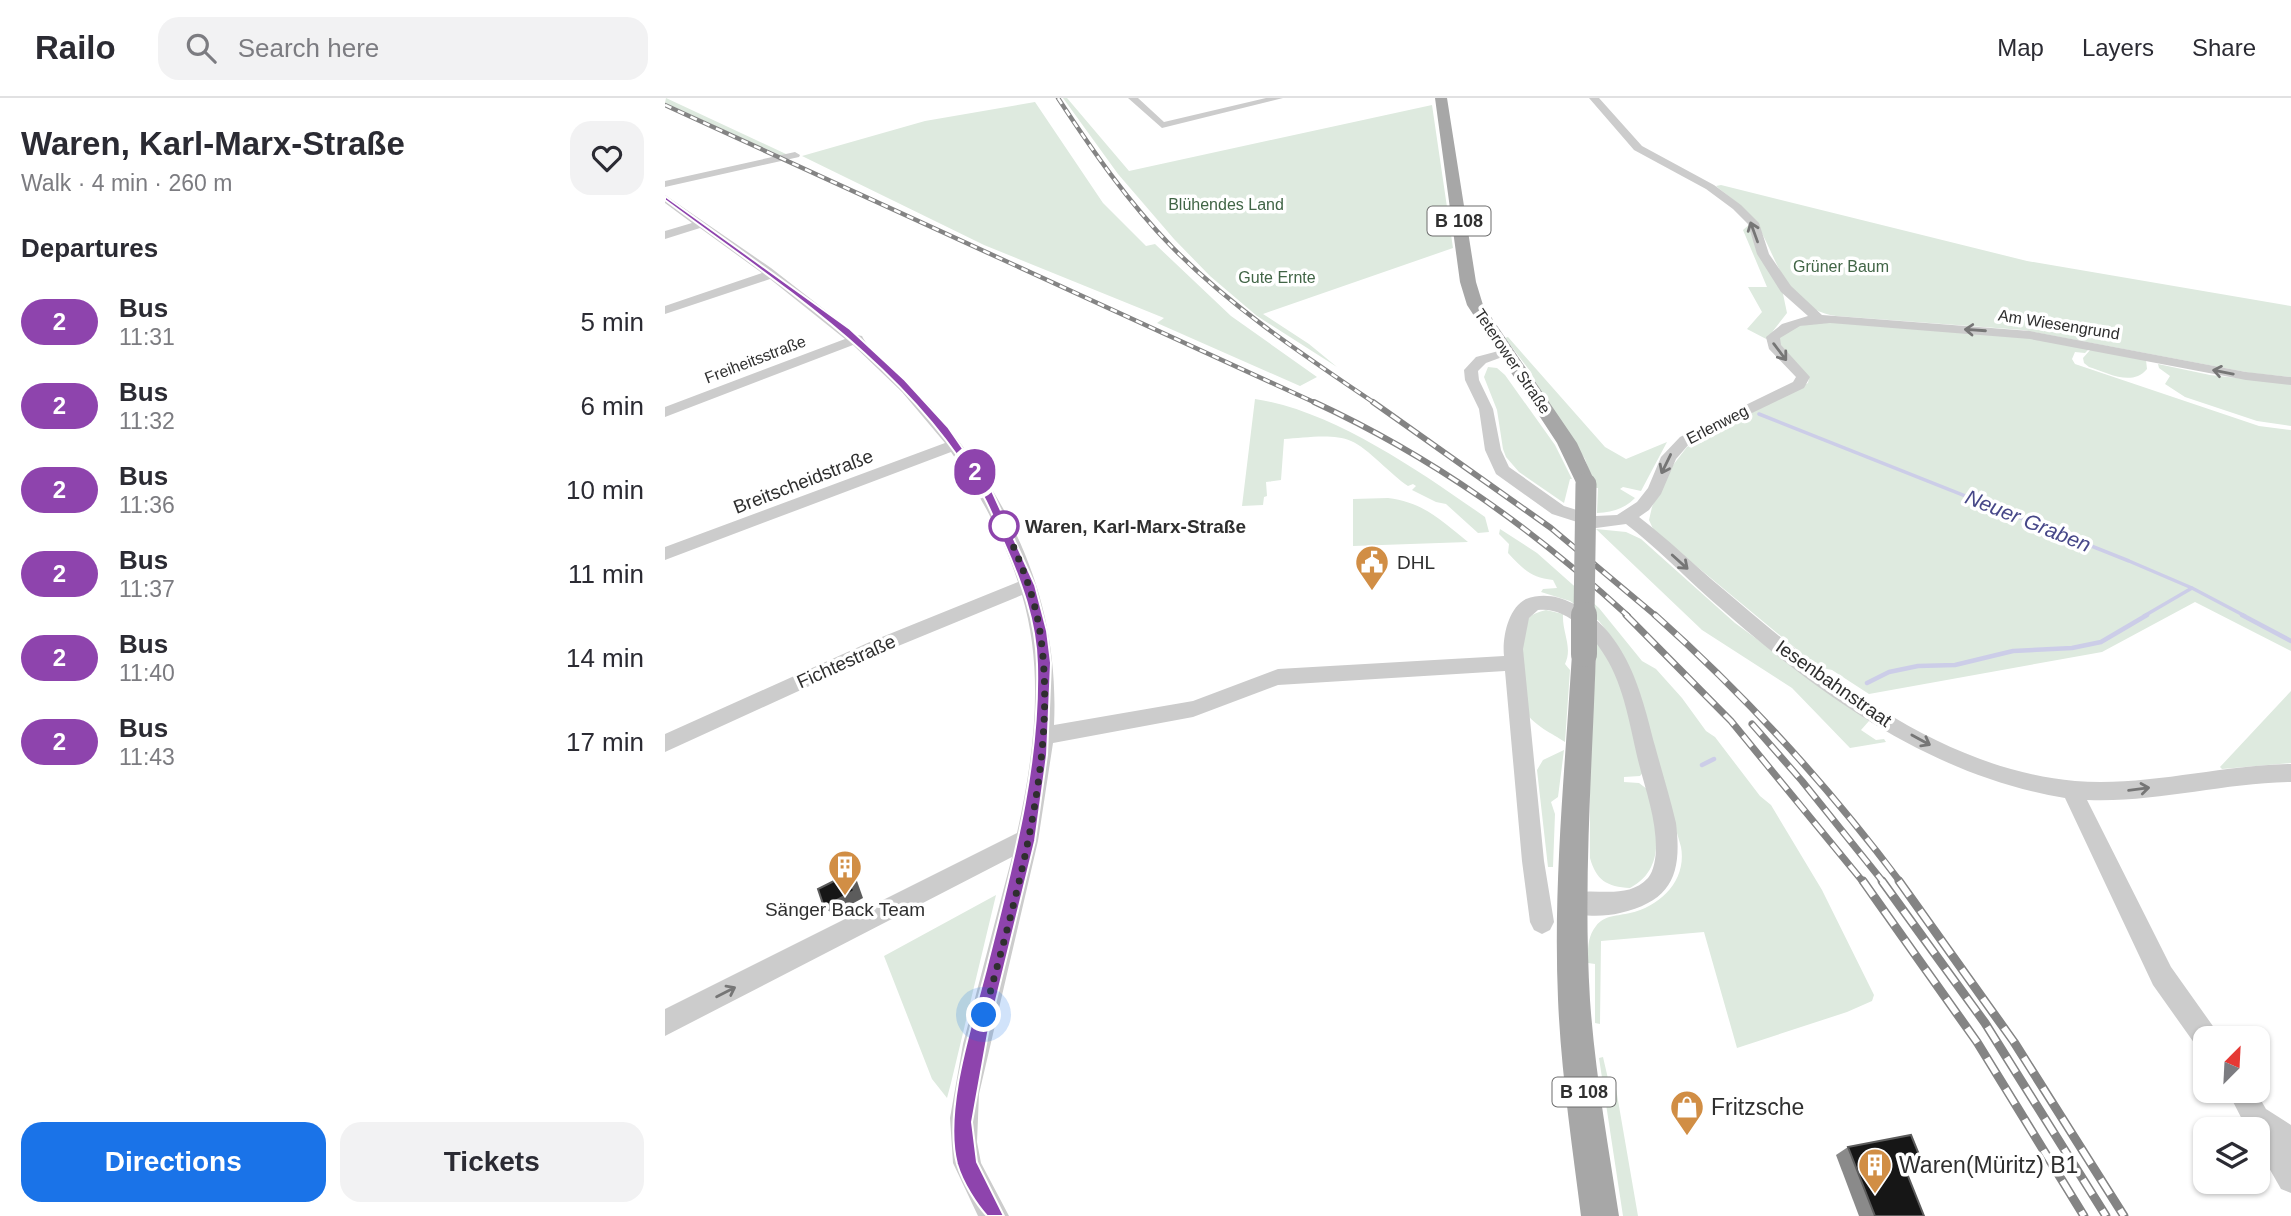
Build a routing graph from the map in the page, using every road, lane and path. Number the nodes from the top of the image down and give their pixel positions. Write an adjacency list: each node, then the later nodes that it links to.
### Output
1 (1133, 98): 2 (street)
2 (1278, 98)
3 (1441, 98): 14 (main road, Teterower Straße / B 108)
4 (1594, 98): 12 (street, one-way to 4)
5 (795, 155): 6 (street)
6 (665, 184)
7 (665, 198): 8 (street)
8 (701, 224): 9 (street); 10 (street)
9 (665, 235)
10 (770, 275): 11 (street); 13 (street)
11 (665, 310)
12 (1819, 319): 15 (street, Am Wiesengrund, one-way to 12); 18 (street, Erlenweg, one-way to 18)
13 (857, 339): 16 (street, Freiheitsstraße); 17 (street)
14 (1501, 355): 18 (street); 27 (main road, Teterower Straße / B 108, bridge)
15 (2291, 381)
16 (665, 412)
17 (955, 445): 19 (street, Breitscheidstraße); 20 (street)
18 (1628, 517): 25 (street, Iesenbahnstraat, one-way to 25)
19 (665, 554)
20 (1029, 585): 22 (street); 23 (street, Fichtestraße)
21 (1513, 663): 22 (street); 27 (street); 28 (street)
22 (1042, 736): 26 (street)
23 (665, 743)
24 (2291, 773): 25 (street, Iesenbahnstraat, one-way to 24)
25 (2073, 790): 30 (street)
26 (1027, 841): 29 (street, one-way to 26); 37 (street)
27 (1574, 903): 38 (main road, Teterower Straße / B 108)
28 (1542, 922)
29 (665, 1023)
30 (2197, 1026)
31 (2248, 1103): 32 (street)
32 (2256, 1117)
33 (2270, 1127): 34 (street)
34 (2291, 1141)
35 (2270, 1142): 36 (street)
36 (2291, 1179)
37 (994, 1216)
38 (1600, 1216)

